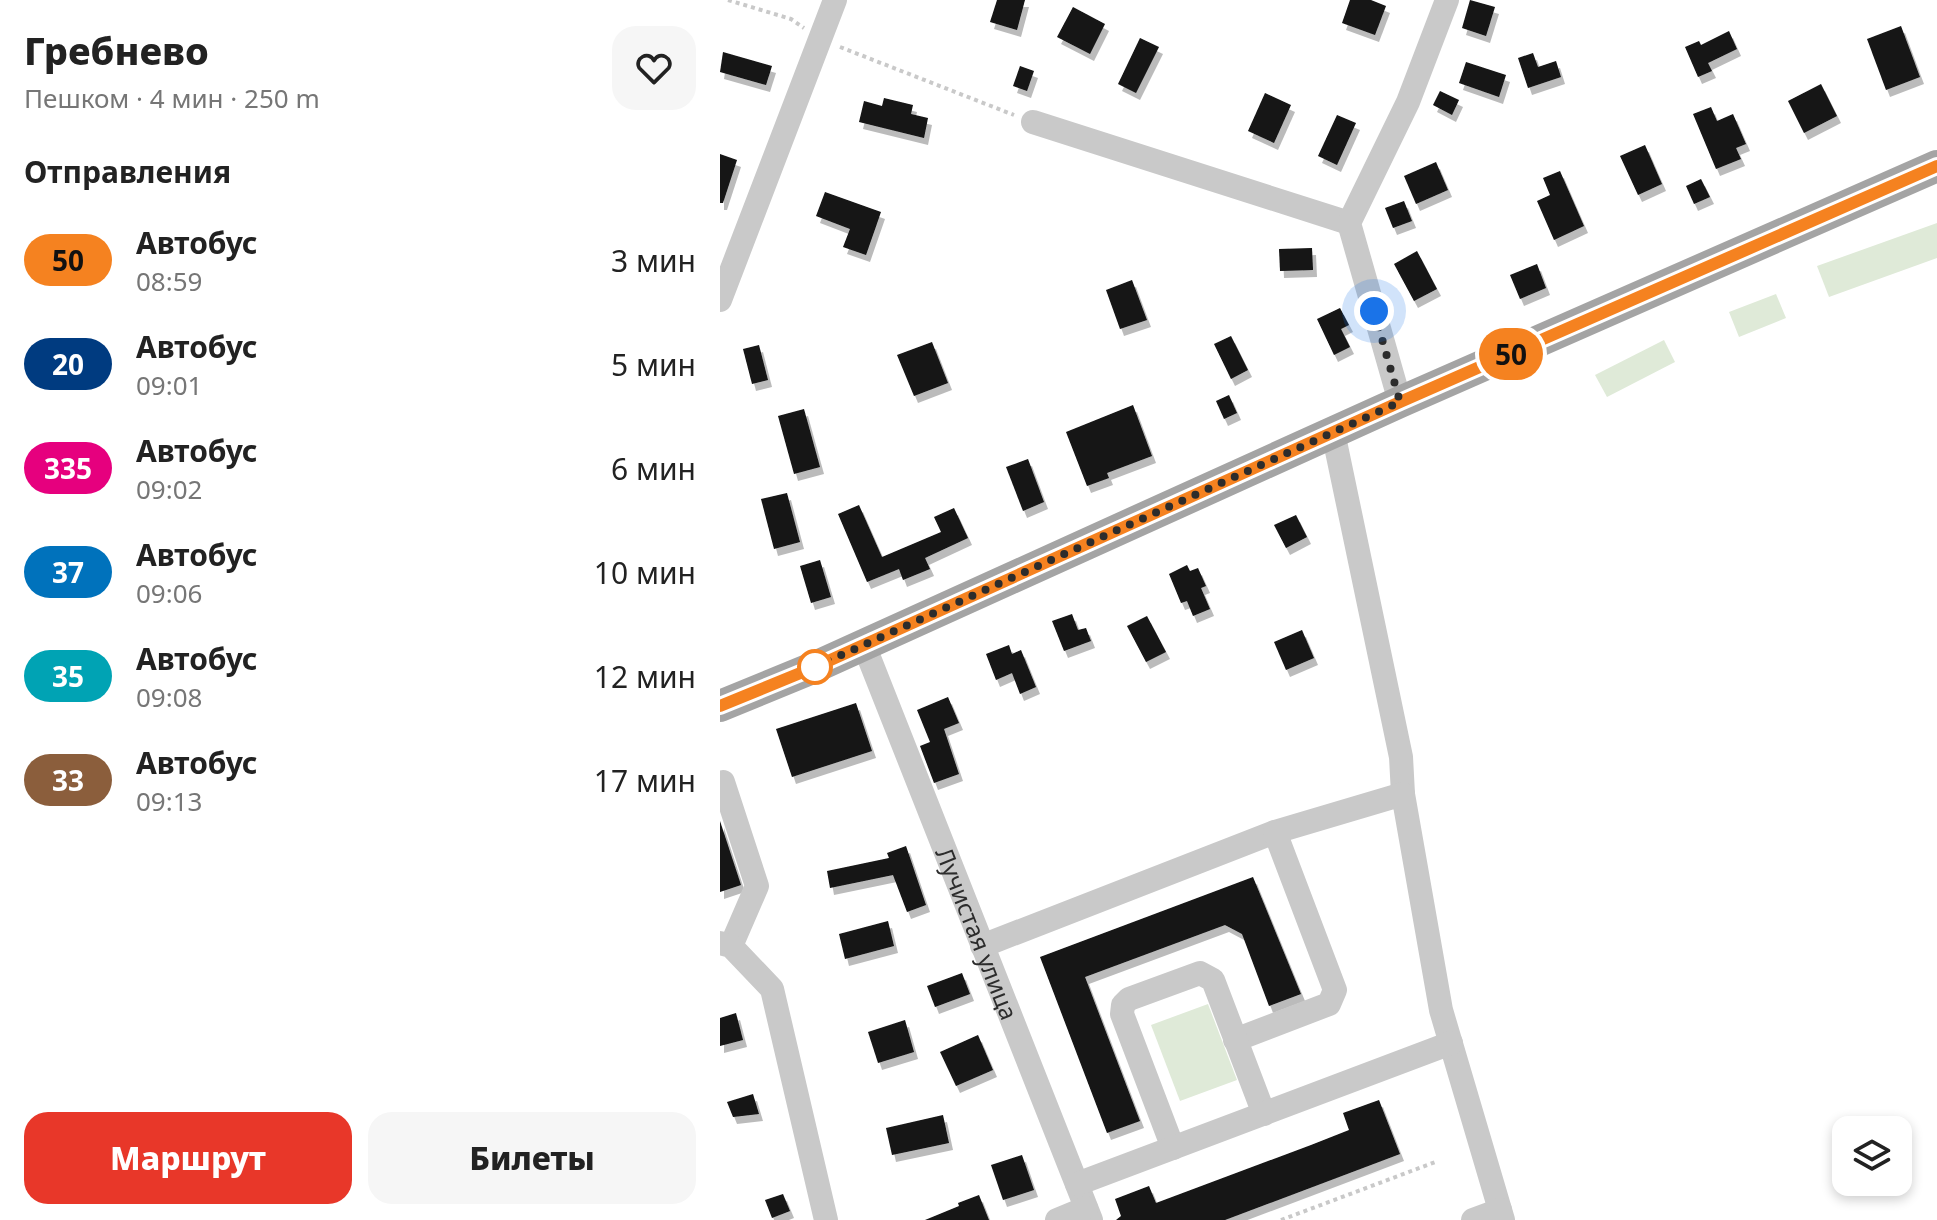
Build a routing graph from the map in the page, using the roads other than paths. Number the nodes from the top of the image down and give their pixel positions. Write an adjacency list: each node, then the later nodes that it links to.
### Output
1 (835, 0): 6 (street)
2 (1447, 0): 5 (street)
3 (1033, 122): 5 (street)
4 (1937, 166): 7 (main road)
5 (1349, 223): 7 (street)
6 (720, 300)
7 (1400, 402): 8 (main road)
8 (1333, 432): 9 (main road); 12 (street)
9 (864, 645): 10 (main road); 15 (street, Лучистая улица)
10 (720, 706)
11 (721, 777): 14 (street)
12 (1403, 794): 13 (street); 17 (street)
13 (1275, 832): 15 (street); 16 (street)
14 (726, 944): 23 (street)
15 (982, 946): 20 (street, Лучистая улица)
16 (1235, 1040): 18 (street); 19 (street)
17 (1451, 1043): 18 (street); 22 (street)
18 (1264, 1114): 19 (street)
19 (1173, 1148): 20 (street)
20 (1077, 1184): 21 (street, Лучистая улица)
21 (1088, 1214): 24 (street)
22 (1501, 1215): 25 (street)
23 (826, 1220)
24 (1057, 1220)
25 (1473, 1220)

